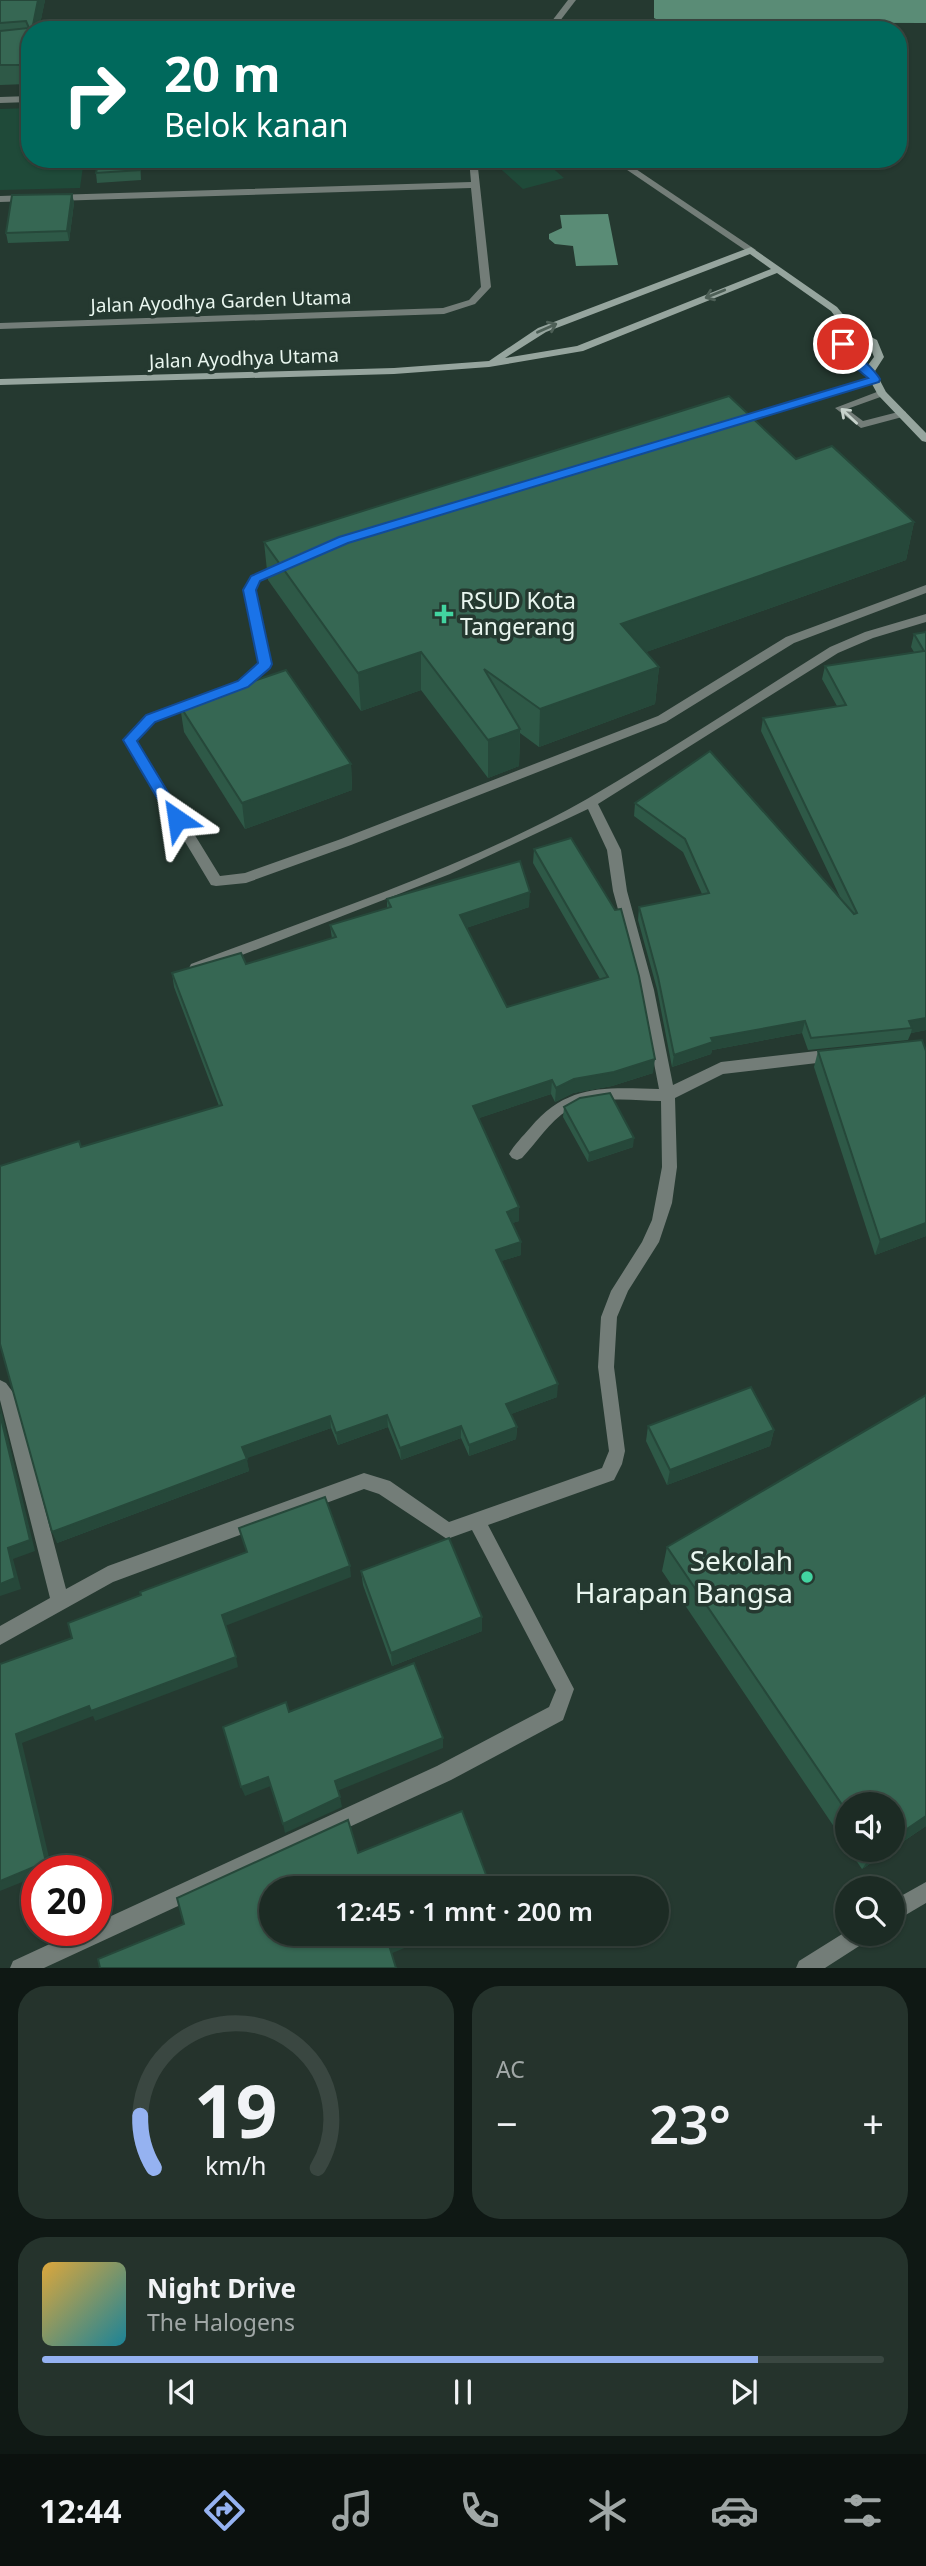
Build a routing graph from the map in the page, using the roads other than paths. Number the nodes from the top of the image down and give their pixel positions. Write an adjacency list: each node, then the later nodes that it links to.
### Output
1 (572, 0): 2 (street)
2 (556, 21)
3 (21, 99): 4 (street)
4 (0, 100)
5 (473, 168): 7 (street)
6 (628, 168): 9 (street)
7 (475, 185): 8 (street); 11 (street, Jalan Ayodhya Garden Utama)
8 (0, 199)
9 (751, 250): 10 (street); 13 (street, Jalan Ayodhya Utama, one-way to 9)
10 (778, 269): 12 (street); 13 (street, Jalan Ayodhya Utama, one-way to 13)
11 (0, 326)
12 (851, 331): 14 (street); 14 (street)
13 (489, 364): 15 (street, Jalan Ayodhya Utama)
14 (872, 375): 16 (street); 18 (street)
15 (0, 382)
16 (882, 393): 17 (street); 17 (street, one-way to 16)
17 (902, 414): 19 (street)
18 (716, 427)
19 (921, 428): 20 (street)
20 (926, 439)
21 (301, 560): 22 (street)
22 (926, 589)
23 (926, 618): 24 (street)
24 (591, 802): 25 (street); 27 (street)
25 (179, 975)
26 (858, 1053): 27 (street)
27 (668, 1095): 28 (street); 30 (street)
28 (517, 1154)
29 (0, 1388): 31 (street)
30 (477, 1522): 31 (street); 36 (street)
31 (60, 1602): 32 (street)
32 (0, 1636)
33 (926, 1892): 34 (street)
34 (905, 1905)
35 (841, 1946): 37 (street)
36 (20, 1968)
37 (806, 1968)

